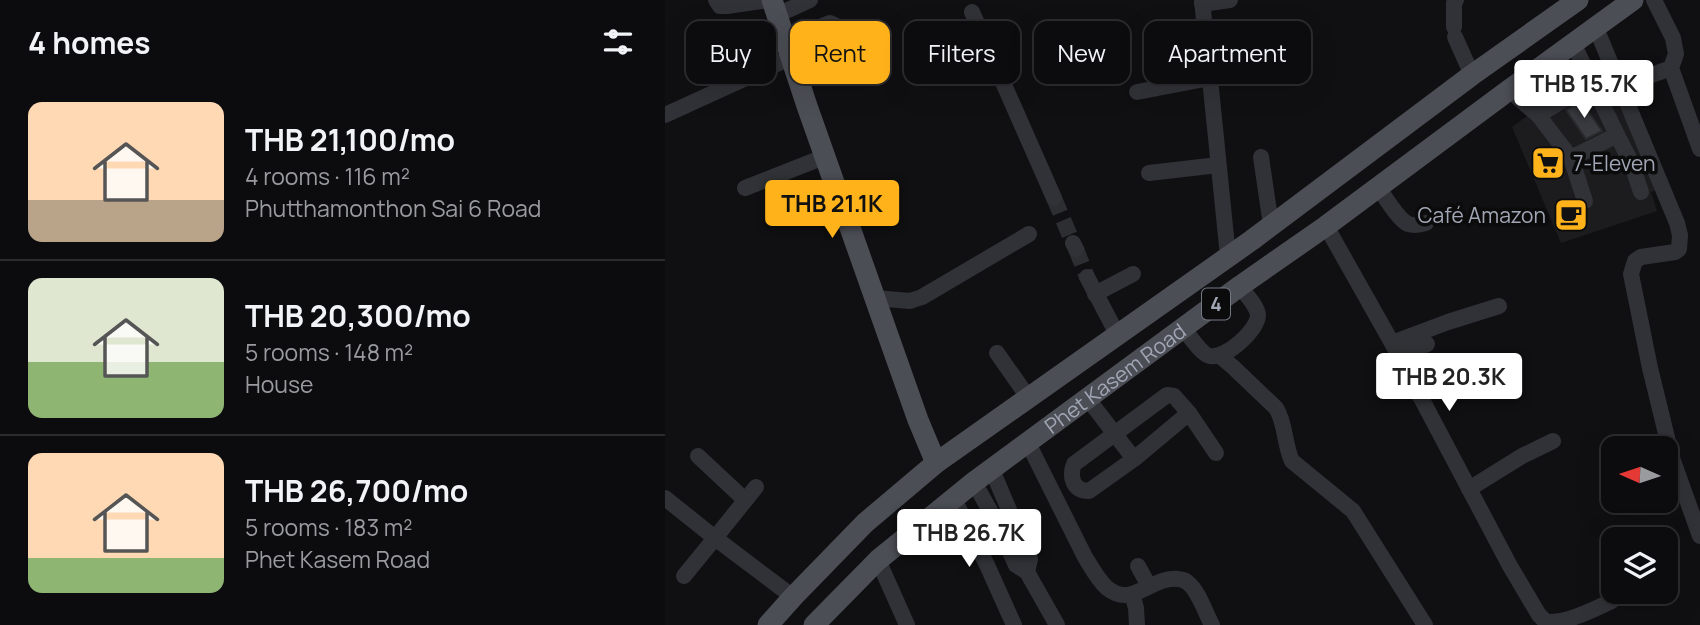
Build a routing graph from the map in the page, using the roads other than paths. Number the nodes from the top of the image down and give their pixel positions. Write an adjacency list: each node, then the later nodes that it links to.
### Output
1 (716, 0): 9 (street)
2 (810, 0): 9 (street)
3 (1230, 0): 8 (street)
4 (1457, 0): 16 (street)
5 (1578, 0): 16 (main road, Phet Kasem Road / 4)
6 (1633, 0): 12 (main road, Phet Kasem Road / 4)
7 (1654, 0): 15 (street)
8 (1202, 2): 11 (street)
9 (772, 5): 14 (main road)
10 (972, 12): 35 (street)
11 (1204, 21)
12 (1596, 27): 13 (main road, Phet Kasem Road / 4); 75 (street)
13 (1573, 43): 18 (street); 21 (main road, Phet Kasem Road / 4)
14 (789, 49): 23 (street); 27 (main road)
15 (1671, 68): 17 (street); 26 (street)
16 (1476, 72): 38 (main road, Phet Kasem Road / 4)
17 (1638, 80)
18 (1592, 83): 24 (street); 25 (street)
19 (1179, 84): 22 (street)
20 (1211, 84): 30 (street)
21 (1509, 90): 24 (street); 32 (main road, Phet Kasem Road / 4)
22 (1137, 92)
23 (665, 115)
24 (1538, 115): 29 (street)
25 (1617, 135): 29 (street); 34 (street)
26 (1700, 149)
27 (824, 157): 33 (street); 46 (main road)
28 (1261, 157): 38 (street)
29 (1571, 158): 36 (street)
30 (1219, 165): 31 (street); 41 (street)
31 (1149, 173)
32 (1378, 187): 37 (street); 39 (main road, Phet Kasem Road / 4)
33 (745, 188)
34 (1641, 192)
35 (1054, 198)
36 (1585, 201)
37 (1426, 223)
38 (1272, 225): 41 (main road, Phet Kasem Road / 4)
39 (1326, 226): 44 (main road, Phet Kasem Road / 4); 51 (street)
40 (1029, 234): 46 (street)
41 (1228, 256): 49 (main road, Phet Kasem Road / 4)
42 (1133, 274): 45 (street)
43 (1087, 277): 45 (street)
44 (1240, 286): 48 (main road, Phet Kasem Road / 4); 53 (street)
45 (1095, 293): 49 (street)
46 (875, 298): 65 (main road)
47 (1499, 306): 51 (street)
48 (1183, 328): 53 (street); 57 (main road, Phet Kasem Road / 4)
49 (1118, 334): 56 (main road, Phet Kasem Road / 4)
50 (1427, 344): 51 (street)
51 (1395, 349): 55 (street)
52 (997, 352): 56 (street)
53 (1220, 356): 92 (street)
54 (1479, 369): 55 (street)
55 (1419, 395): 69 (street)
56 (1028, 397): 65 (main road, Phet Kasem Road / 4)
57 (1089, 398): 59 (street); 61 (main road, Phet Kasem Road / 4)
58 (1189, 413): 59 (street); 62 (street); 64 (street)
59 (1114, 431): 64 (street); 64 (street)
60 (1553, 441): 69 (street)
61 (1028, 443): 66 (main road, Phet Kasem Road / 4); 82 (street)
62 (1216, 453)
63 (698, 456): 72 (street)
64 (1134, 459)
65 (936, 463): 83 (main road, Phet Kasem Road / 4)
66 (992, 470): 67 (main road, Phet Kasem Road / 4); 73 (street)
67 (974, 482): 71 (main road, Phet Kasem Road / 4); 74 (street)
68 (756, 487): 72 (street)
69 (1469, 489): 84 (street)
70 (665, 498): 76 (street)
71 (954, 499): 77 (main road, Phet Kasem Road / 4); 88 (street)
72 (745, 500): 76 (street)
73 (1009, 508): 74 (street); 79 (street)
74 (994, 518): 79 (street)
75 (1700, 536)
76 (715, 538): 80 (street); 83 (street)
77 (878, 560): 85 (street); 87 (main road, Phet Kasem Road / 4)
78 (1138, 566): 81 (street)
79 (1027, 572): 89 (street)
80 (684, 576)
81 (1149, 586): 82 (street); 91 (street)
82 (1132, 594): 90 (street)
83 (793, 597): 86 (main road, Phet Kasem Road / 4)
84 (1605, 604)
85 (906, 624)
86 (768, 625)
87 (814, 625)
88 (1014, 625)
89 (1057, 625)
90 (1137, 625)
91 (1212, 625)
92 (1425, 625)

